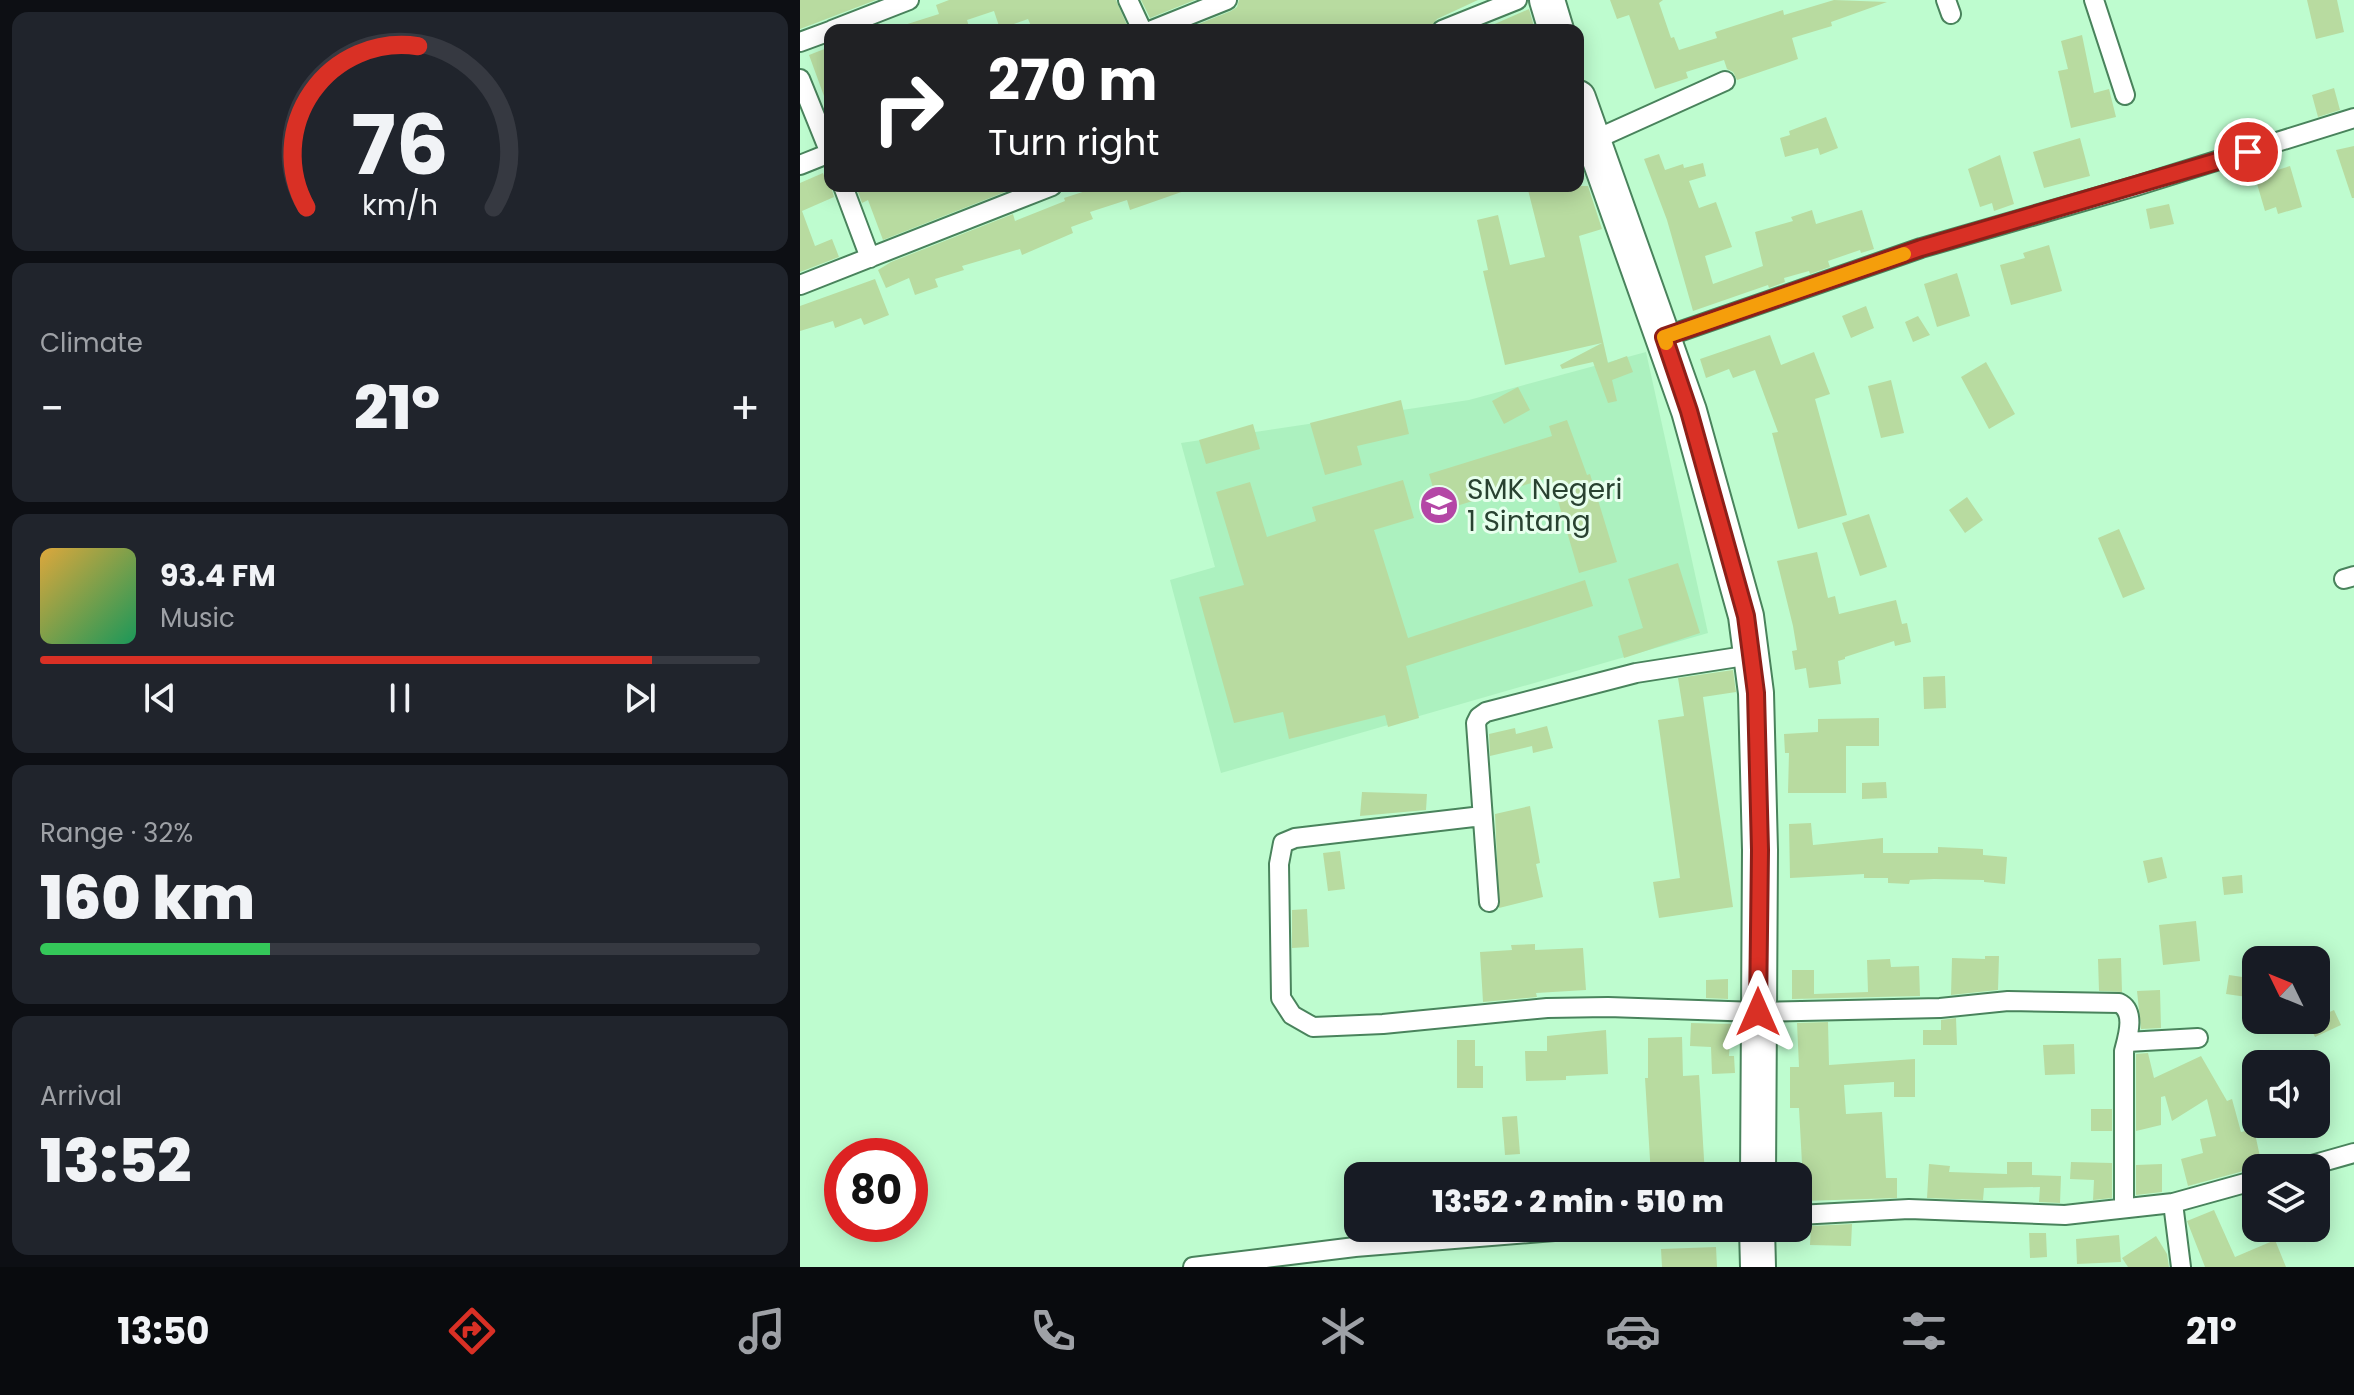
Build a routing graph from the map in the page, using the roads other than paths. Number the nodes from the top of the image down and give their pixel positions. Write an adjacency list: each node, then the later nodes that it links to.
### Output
1 (909, 0): 7 (street)
2 (1128, 0): 8 (street)
3 (1227, 0): 9 (street)
4 (1517, 0): 10 (street)
5 (1547, 0): 11 (highway)
6 (2094, 0): 16 (street)
7 (847, 24)
8 (1139, 24)
9 (1167, 24)
10 (1457, 24)
11 (1554, 24)
12 (824, 33): 13 (street)
13 (800, 42)
14 (800, 79): 19 (street)
15 (1725, 81): 20 (street)
16 (2125, 95)
17 (1584, 116): 20 (highway)
18 (2354, 118): 27 (street)
19 (824, 138)
20 (1592, 141): 27 (highway)
21 (824, 155): 22 (street)
22 (800, 165)
23 (845, 192): 25 (street)
24 (1037, 192): 25 (street)
25 (870, 258): 26 (street)
26 (800, 285)
27 (1664, 337): 28 (highway)
28 (1751, 655): 29 (street); 31 (highway)
29 (1482, 816): 30 (street); 31 (street)
30 (1489, 902)
31 (1758, 1012): 33 (street); 36 (highway)
32 (2198, 1038): 33 (street)
33 (2127, 1042): 39 (street)
34 (2354, 1153): 35 (street)
35 (2330, 1160)
36 (1758, 1162)
37 (2242, 1184): 38 (street)
38 (2173, 1203): 39 (street); 45 (street)
39 (2124, 1208): 40 (street)
40 (1812, 1214)
41 (1417, 1242): 43 (street)
42 (1757, 1242): 44 (highway)
43 (1193, 1267)
44 (1758, 1267)
45 (2181, 1267)

